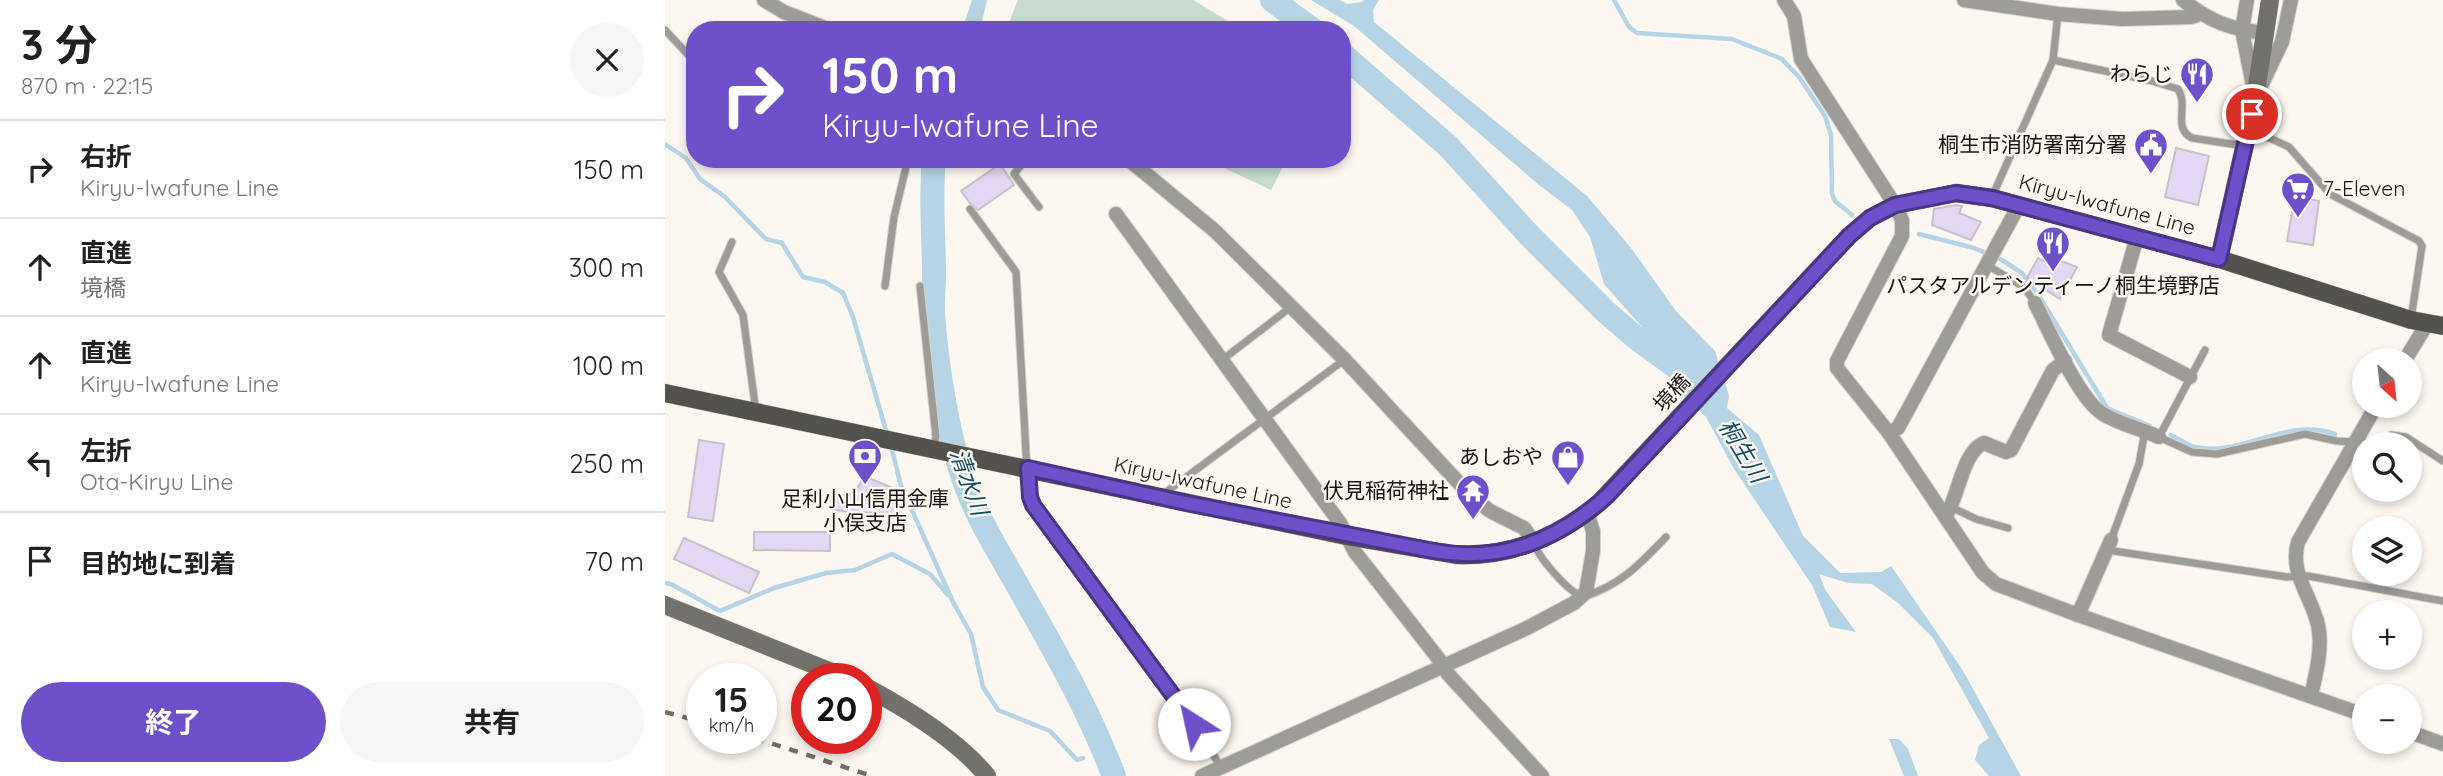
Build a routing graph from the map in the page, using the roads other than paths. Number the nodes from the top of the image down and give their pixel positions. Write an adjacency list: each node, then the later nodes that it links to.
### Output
1 (764, 0): 11 (street)
2 (1801, 0): 7 (street)
3 (1964, 0): 9 (street)
4 (2183, 0): 10 (street)
5 (2270, 0): 14 (street)
6 (2291, 0): 17 (street)
7 (1785, 1): 23 (street)
8 (2247, 1): 13 (street)
9 (2058, 14): 10 (street); 16 (lane)
10 (2200, 14): 13 (street)
11 (807, 21)
12 (665, 30): 15 (lane)
13 (2242, 30): 14 (street); 17 (street)
14 (2264, 33): 17 (street)
15 (686, 52)
16 (2053, 60): 18 (lane); 22 (lane)
17 (2255, 99): 18 (street)
18 (2248, 138): 30 (street); 36 (lane)
19 (906, 168): 32 (lane)
20 (1019, 168): 25 (lane)
21 (1139, 168): 35 (street)
22 (1992, 198): 23 (main road, Kiryu-Iwafune Line); 24 (main road, Kiryu-Iwafune Line)
23 (1895, 205): 37 (main road, Kiryu-Iwafune Line); 48 (street)
24 (2019, 205): 28 (main road, Kiryu-Iwafune Line); 31 (street)
25 (1039, 207)
26 (970, 209): 55 (lane)
27 (1116, 215): 40 (street)
28 (2137, 237): 30 (main road, Kiryu-Iwafune Line); 43 (street)
29 (732, 242): 45 (lane)
30 (2219, 259): 36 (main road, Kiryu-Iwafune Line)
31 (1987, 265): 34 (lane); 48 (street)
32 (885, 286)
33 (920, 286): 53 (lane)
34 (2035, 303): 42 (street)
35 (1291, 307): 40 (lane); 41 (street)
36 (2427, 324): 38 (street)
37 (1760, 332): 56 (main road, 境橋)
38 (2412, 348)
39 (2205, 350): 43 (lane)
40 (1222, 360): 46 (street)
41 (1345, 360): 46 (lane); 63 (street)
42 (2065, 362): 47 (street); 58 (street)
43 (2190, 377): 49 (lane)
44 (665, 393): 45 (main road)
45 (756, 413): 53 (main road)
46 (1266, 419): 57 (lane); 61 (street)
47 (2145, 430): 49 (street); 64 (lane)
48 (1889, 433): 58 (street)
49 (2159, 437): 50 (lane)
50 (2352, 442)
51 (2352, 446): 65 (street)
52 (2422, 447): 54 (lane)
53 (938, 449): 55 (main road, Kiryu-Iwafune Line)
54 (2443, 461)
55 (1028, 468): 57 (main road, Kiryu-Iwafune Line); 77 (lane)
56 (1617, 486): 59 (main road, Kiryu-Iwafune Line)
57 (1159, 497): 61 (main road, Kiryu-Iwafune Line)
58 (1949, 512): 60 (lane); 69 (street)
59 (1587, 513): 63 (main road, Kiryu-Iwafune Line); 66 (street)
60 (2008, 528)
61 (1346, 536): 63 (main road, Kiryu-Iwafune Line); 71 (street)
62 (1666, 537): 66 (lane)
63 (1533, 541): 66 (lane)
64 (2109, 545): 65 (lane); 69 (street)
65 (2298, 575): 67 (lane); 72 (street)
66 (1583, 597): 71 (street)
67 (2443, 601)
68 (665, 605): 70 (street)
69 (2078, 615): 72 (street)
70 (809, 663)
71 (1442, 666): 77 (street); 80 (street)
72 (2311, 695): 74 (street)
73 (882, 696): 78 (street)
74 (2352, 710)
75 (2422, 736): 76 (street)
76 (2443, 744)
77 (1221, 768): 79 (street)
78 (987, 776)
79 (1202, 776)
80 (1542, 776)

